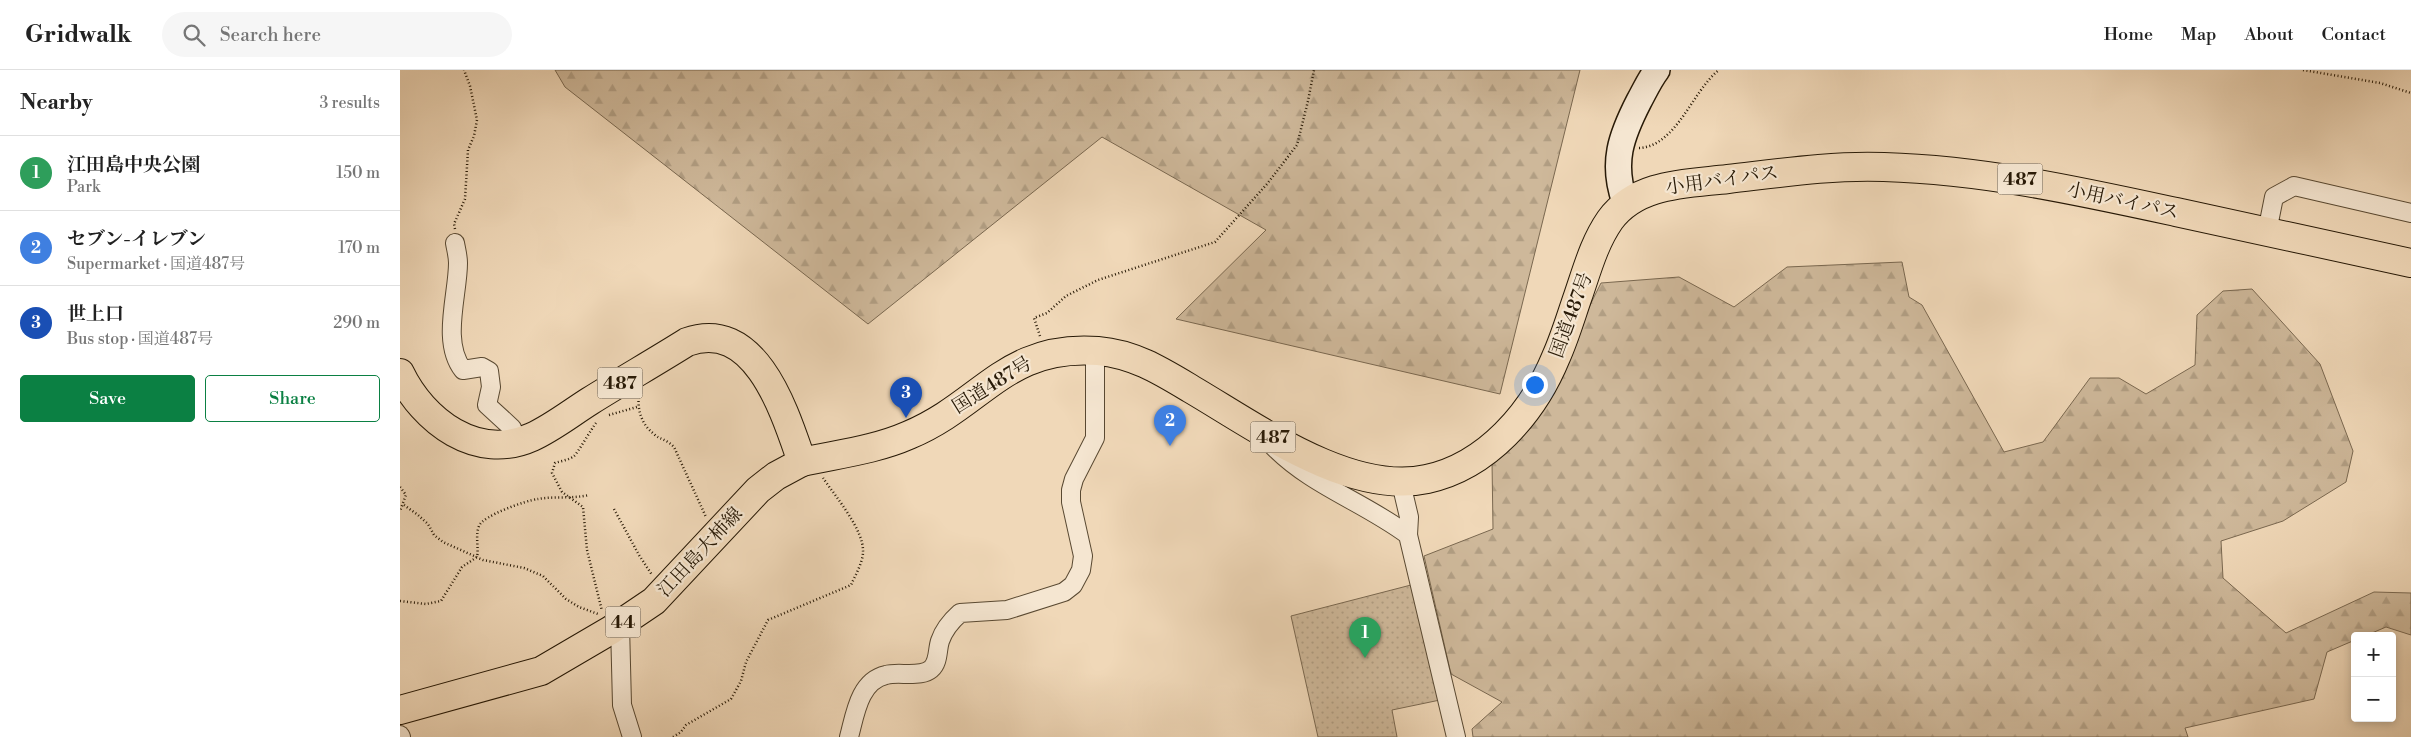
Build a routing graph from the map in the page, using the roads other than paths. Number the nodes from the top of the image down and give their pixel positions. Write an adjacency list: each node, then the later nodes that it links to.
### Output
1 (1657, 70): 2 (street)
2 (1626, 202): 4 (main road, 小用バイパス / 487); 12 (main road, 国道487号 / 487)
3 (2411, 213): 4 (street)
4 (2267, 232): 6 (main road, 小用バイパス / 487)
5 (456, 243): 10 (street)
6 (2411, 263)
7 (1095, 351): 9 (main road, 国道487号 / 487); 11 (main road, 国道487号 / 487); 17 (street)
8 (400, 373): 10 (main road, 487)
9 (1255, 426): 12 (main road, 国道487号 / 487); 13 (street)
10 (516, 442): 11 (main road, 487)
11 (807, 461): 14 (main road, 江田島大柿線 / 44)
12 (1401, 484): 13 (street)
13 (1408, 535): 18 (street)
14 (620, 624): 15 (main road, 江田島大柿線 / 44); 16 (street)
15 (400, 710)
16 (632, 737)
17 (849, 737)
18 (1456, 737)

